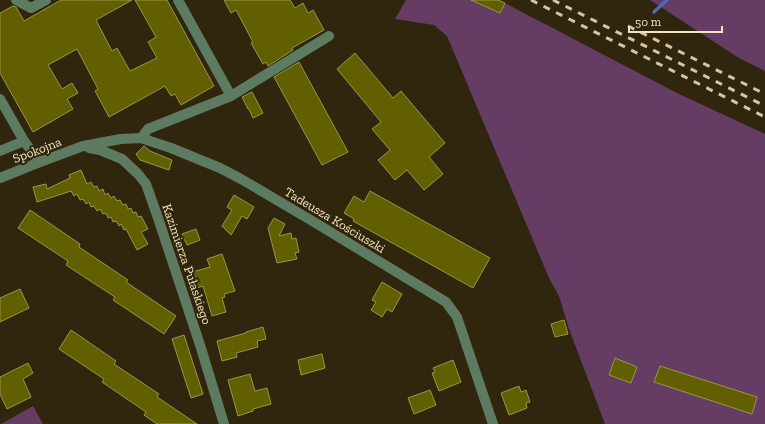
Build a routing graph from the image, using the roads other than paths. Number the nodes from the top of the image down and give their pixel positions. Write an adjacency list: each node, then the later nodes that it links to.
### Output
1 (16, 0): 2 (street)
2 (46, 0)
3 (178, 0): 5 (street)
4 (329, 36): 5 (street)
5 (231, 96): 7 (street)
6 (0, 99): 8 (street)
7 (141, 138): 9 (street, Tadeusza Kościuszki); 14 (street, Tadeusza Kościuszki)
8 (24, 141): 10 (street); 11 (street)
9 (83, 146): 11 (street, Spokojna); 13 (street, Kazimierza Pułaskiego)
10 (0, 151)
11 (40, 162): 12 (street, Spokojna)
12 (0, 178)
13 (224, 424)
14 (493, 424)

